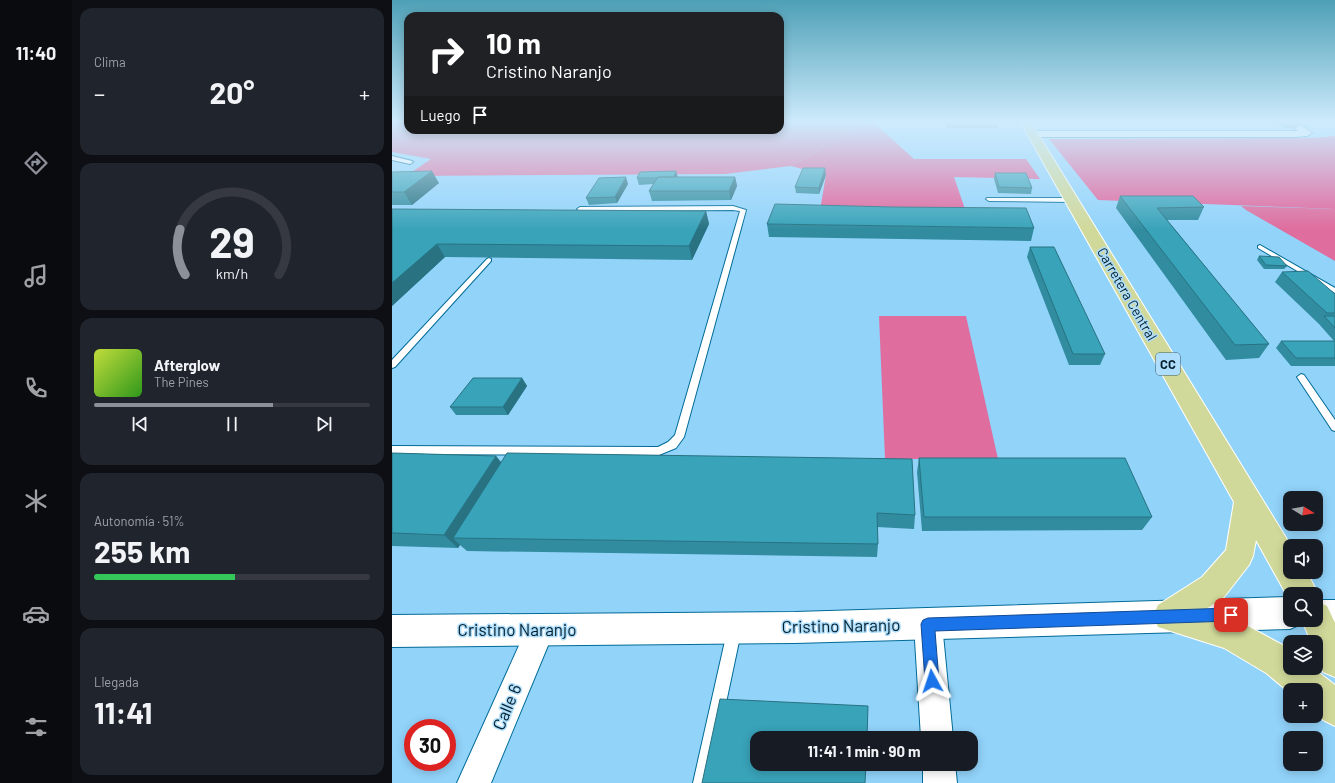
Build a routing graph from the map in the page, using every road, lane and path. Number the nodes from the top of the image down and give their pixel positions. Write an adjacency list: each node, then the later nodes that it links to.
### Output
1 (392, 158): 3 (lane)
2 (1047, 158): 5 (main road, Carretera Central / CC)
3 (410, 162)
4 (989, 199): 5 (lane)
5 (1071, 200): 14 (main road, Carretera Central / CC)
6 (580, 210): 13 (lane)
7 (1260, 247): 9 (lane)
8 (489, 260): 10 (lane)
9 (1335, 291)
10 (392, 365)
11 (1301, 377): 12 (lane)
12 (1335, 427)
13 (392, 450)
14 (1248, 500): 15 (main road, Carretera Central / CC); 19 (main road)
15 (1283, 560)
16 (1283, 613): 19 (street, Cristino Naranjo)
17 (1335, 613): 18 (street)
18 (1323, 614)
19 (1169, 616): 21 (street, Cristino Naranjo); 28 (main road)
20 (1323, 623): 26 (main road)
21 (928, 624): 23 (street, Cristino Naranjo); 31 (street)
22 (1321, 627): 27 (main road)
23 (735, 628): 24 (street, Cristino Naranjo); 34 (lane)
24 (540, 630): 25 (street, Cristino Naranjo); 33 (street, Calle 6)
25 (392, 631)
26 (1335, 638)
27 (1335, 660)
28 (1305, 683)
29 (1323, 698): 30 (main road)
30 (1335, 708)
31 (936, 731)
32 (939, 771): 35 (street)
33 (474, 783)
34 (701, 783)
35 (940, 783)

